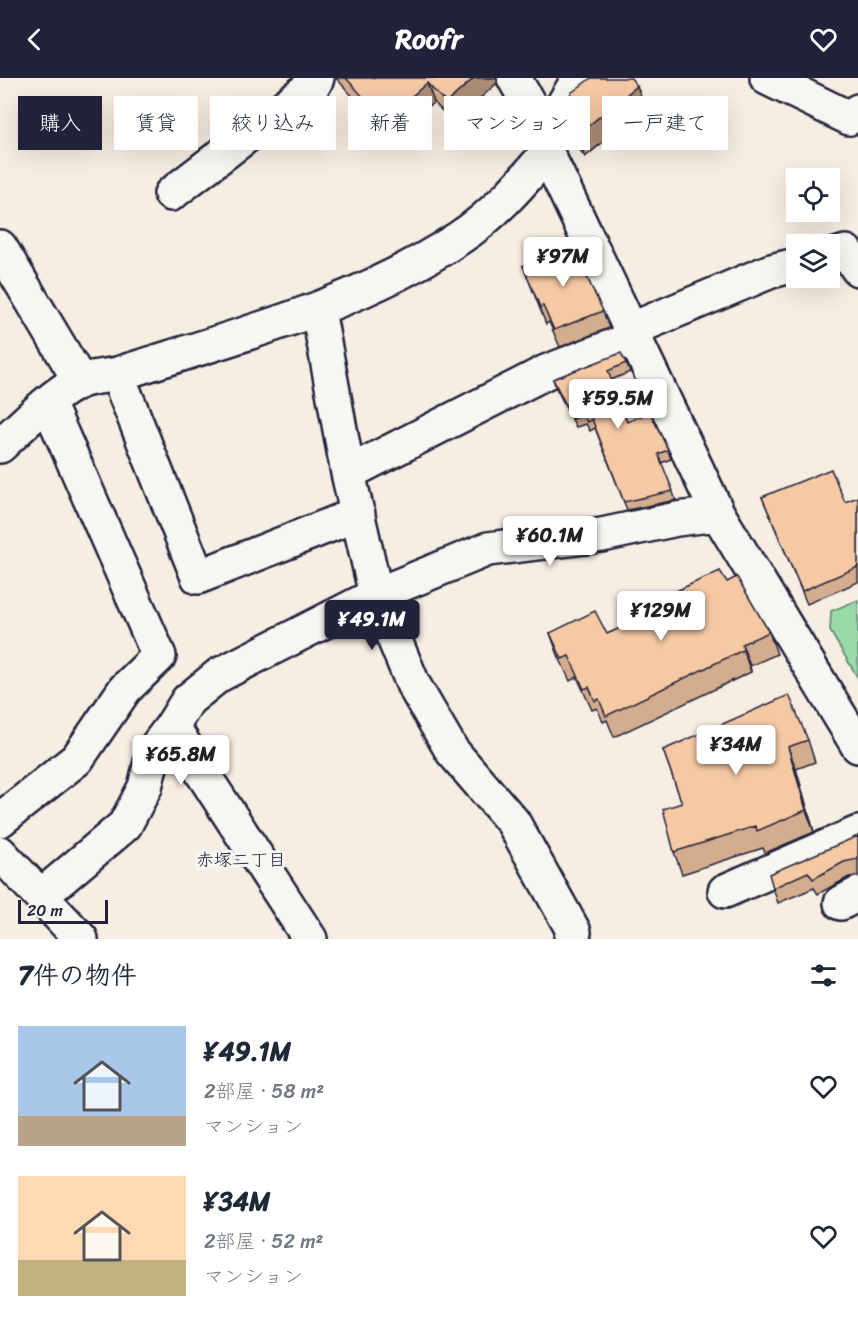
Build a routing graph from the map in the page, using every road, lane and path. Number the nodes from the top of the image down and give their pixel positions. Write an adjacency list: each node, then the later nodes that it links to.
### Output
1 (317, 78): 10 (street)
2 (514, 78): 5 (street)
3 (579, 78): 6 (street)
4 (767, 78): 7 (street)
5 (523, 96)
6 (570, 96)
7 (858, 111)
8 (542, 150): 15 (street)
9 (550, 150): 16 (street)
10 (171, 194)
11 (0, 247): 18 (street)
12 (840, 254): 14 (street)
13 (786, 267): 16 (street)
14 (858, 269)
15 (318, 310): 17 (street); 21 (street)
16 (632, 334): 21 (street); 23 (street)
17 (117, 374): 18 (street); 22 (street)
18 (80, 381): 19 (street)
19 (48, 403): 20 (street); 27 (street)
20 (0, 446)
21 (348, 473): 22 (street)
22 (358, 514): 24 (street)
23 (718, 514): 24 (street); 26 (street)
24 (376, 595): 25 (street); 34 (street)
25 (172, 726): 31 (street); 33 (street)
26 (858, 746)
27 (0, 820)
28 (858, 833): 30 (street)
29 (0, 852): 31 (street)
30 (725, 891)
31 (41, 896): 32 (street)
32 (81, 939)
33 (310, 939)
34 (571, 939)

